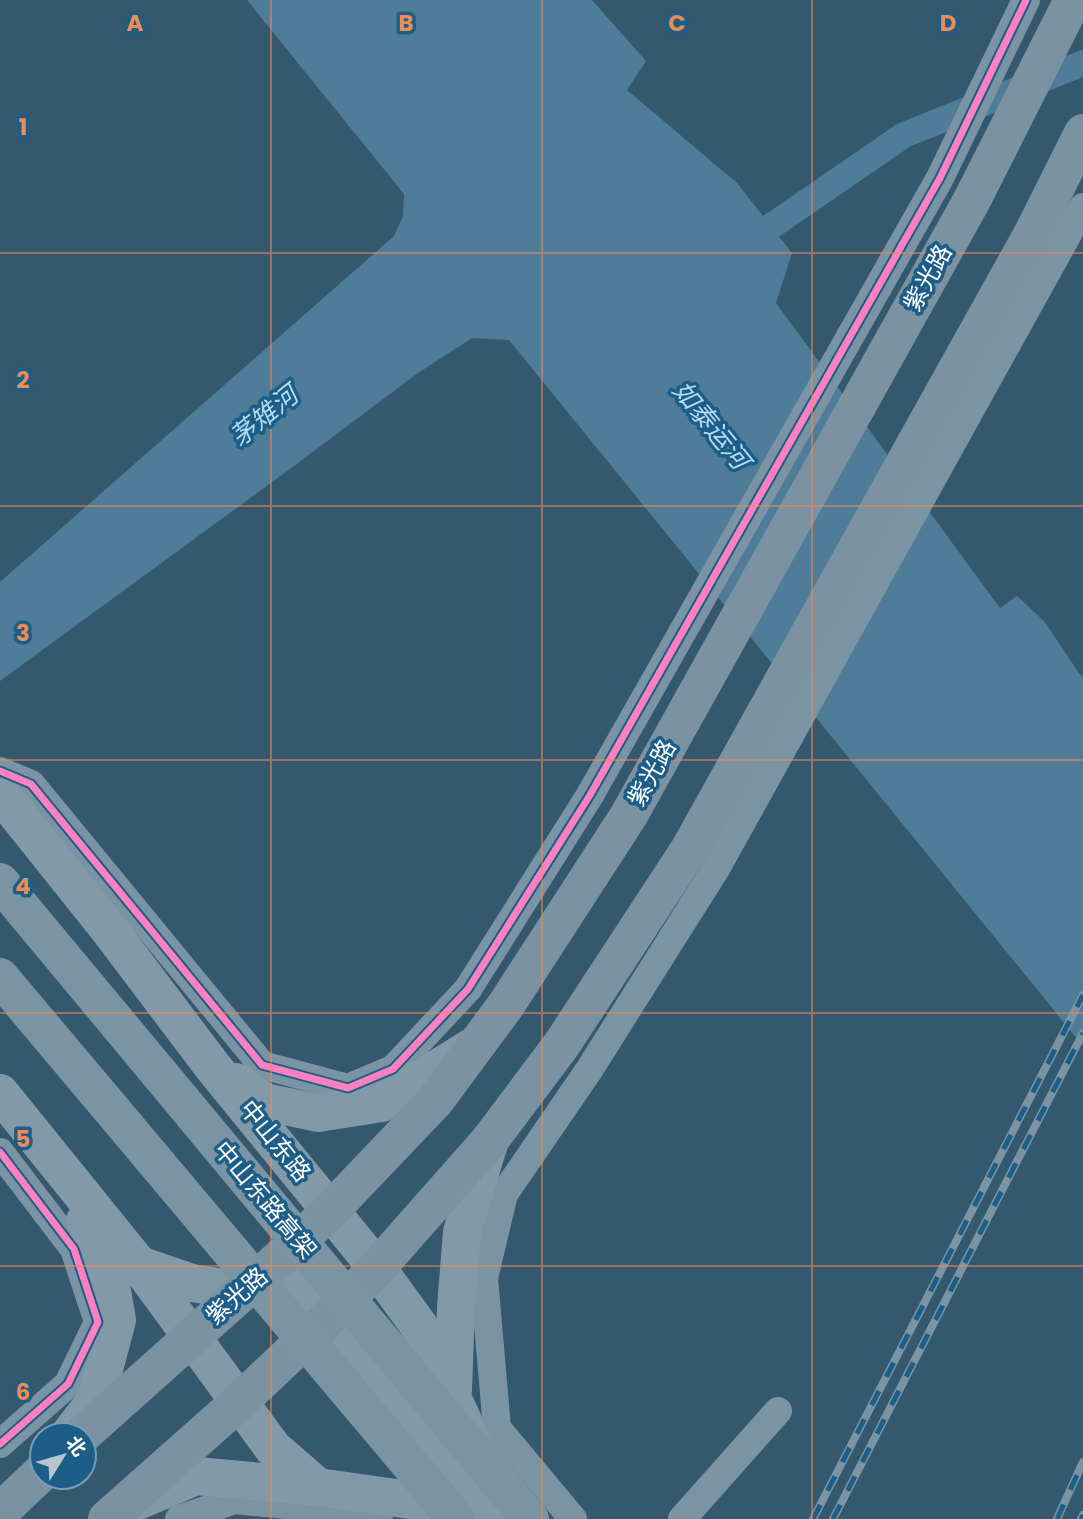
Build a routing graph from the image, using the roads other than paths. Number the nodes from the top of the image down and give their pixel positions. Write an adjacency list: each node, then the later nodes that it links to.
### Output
1 (1026, 0): 5 (street)
2 (1073, 0): 9 (main road, 紫光路)
3 (1083, 133): 10 (main road)
4 (1083, 207): 10 (street)
5 (0, 771)
6 (0, 793): 11 (main road, 中山东路)
7 (0, 882): 38 (highway, 中山东路高架, bridge)
8 (0, 977): 35 (highway, bridge)
9 (475, 1045): 11 (main road); 16 (main road, 紫光路)
10 (575, 1057): 13 (main road); 39 (street)
11 (214, 1067): 16 (main road, 中山东路)
12 (0, 1093): 15 (main road)
13 (490, 1140): 19 (main road); 23 (main road)
14 (0, 1152): 28 (street)
15 (59, 1166): 18 (main road); 26 (main road)
16 (331, 1210): 17 (main road, 紫光路); 19 (main road, 中山东路)
17 (276, 1262): 20 (main road, 紫光路); 21 (main road, 中山东路)
18 (139, 1265): 20 (main road); 22 (main road)
19 (377, 1268): 21 (main road); 23 (main road, 中山东路)
20 (242, 1291): 22 (main road, 紫光路)
21 (325, 1321): 24 (main road); 37 (main road, 中山东路)
22 (192, 1336): 24 (main road); 27 (main road, 紫光路)
23 (453, 1399): 37 (main road, 中山东路)
24 (239, 1402): 30 (main road); 32 (main road)
25 (778, 1411): 40 (street)
26 (80, 1421)
27 (98, 1421)
28 (0, 1444)
29 (28, 1485): 31 (main road)
30 (318, 1487): 32 (main road); 36 (main road)
31 (0, 1512)
32 (111, 1515)
33 (179, 1519): 34 (street)
34 (379, 1519)
35 (456, 1519)
36 (473, 1519)
37 (496, 1519)
38 (530, 1519)
39 (573, 1519)
40 (682, 1519)

